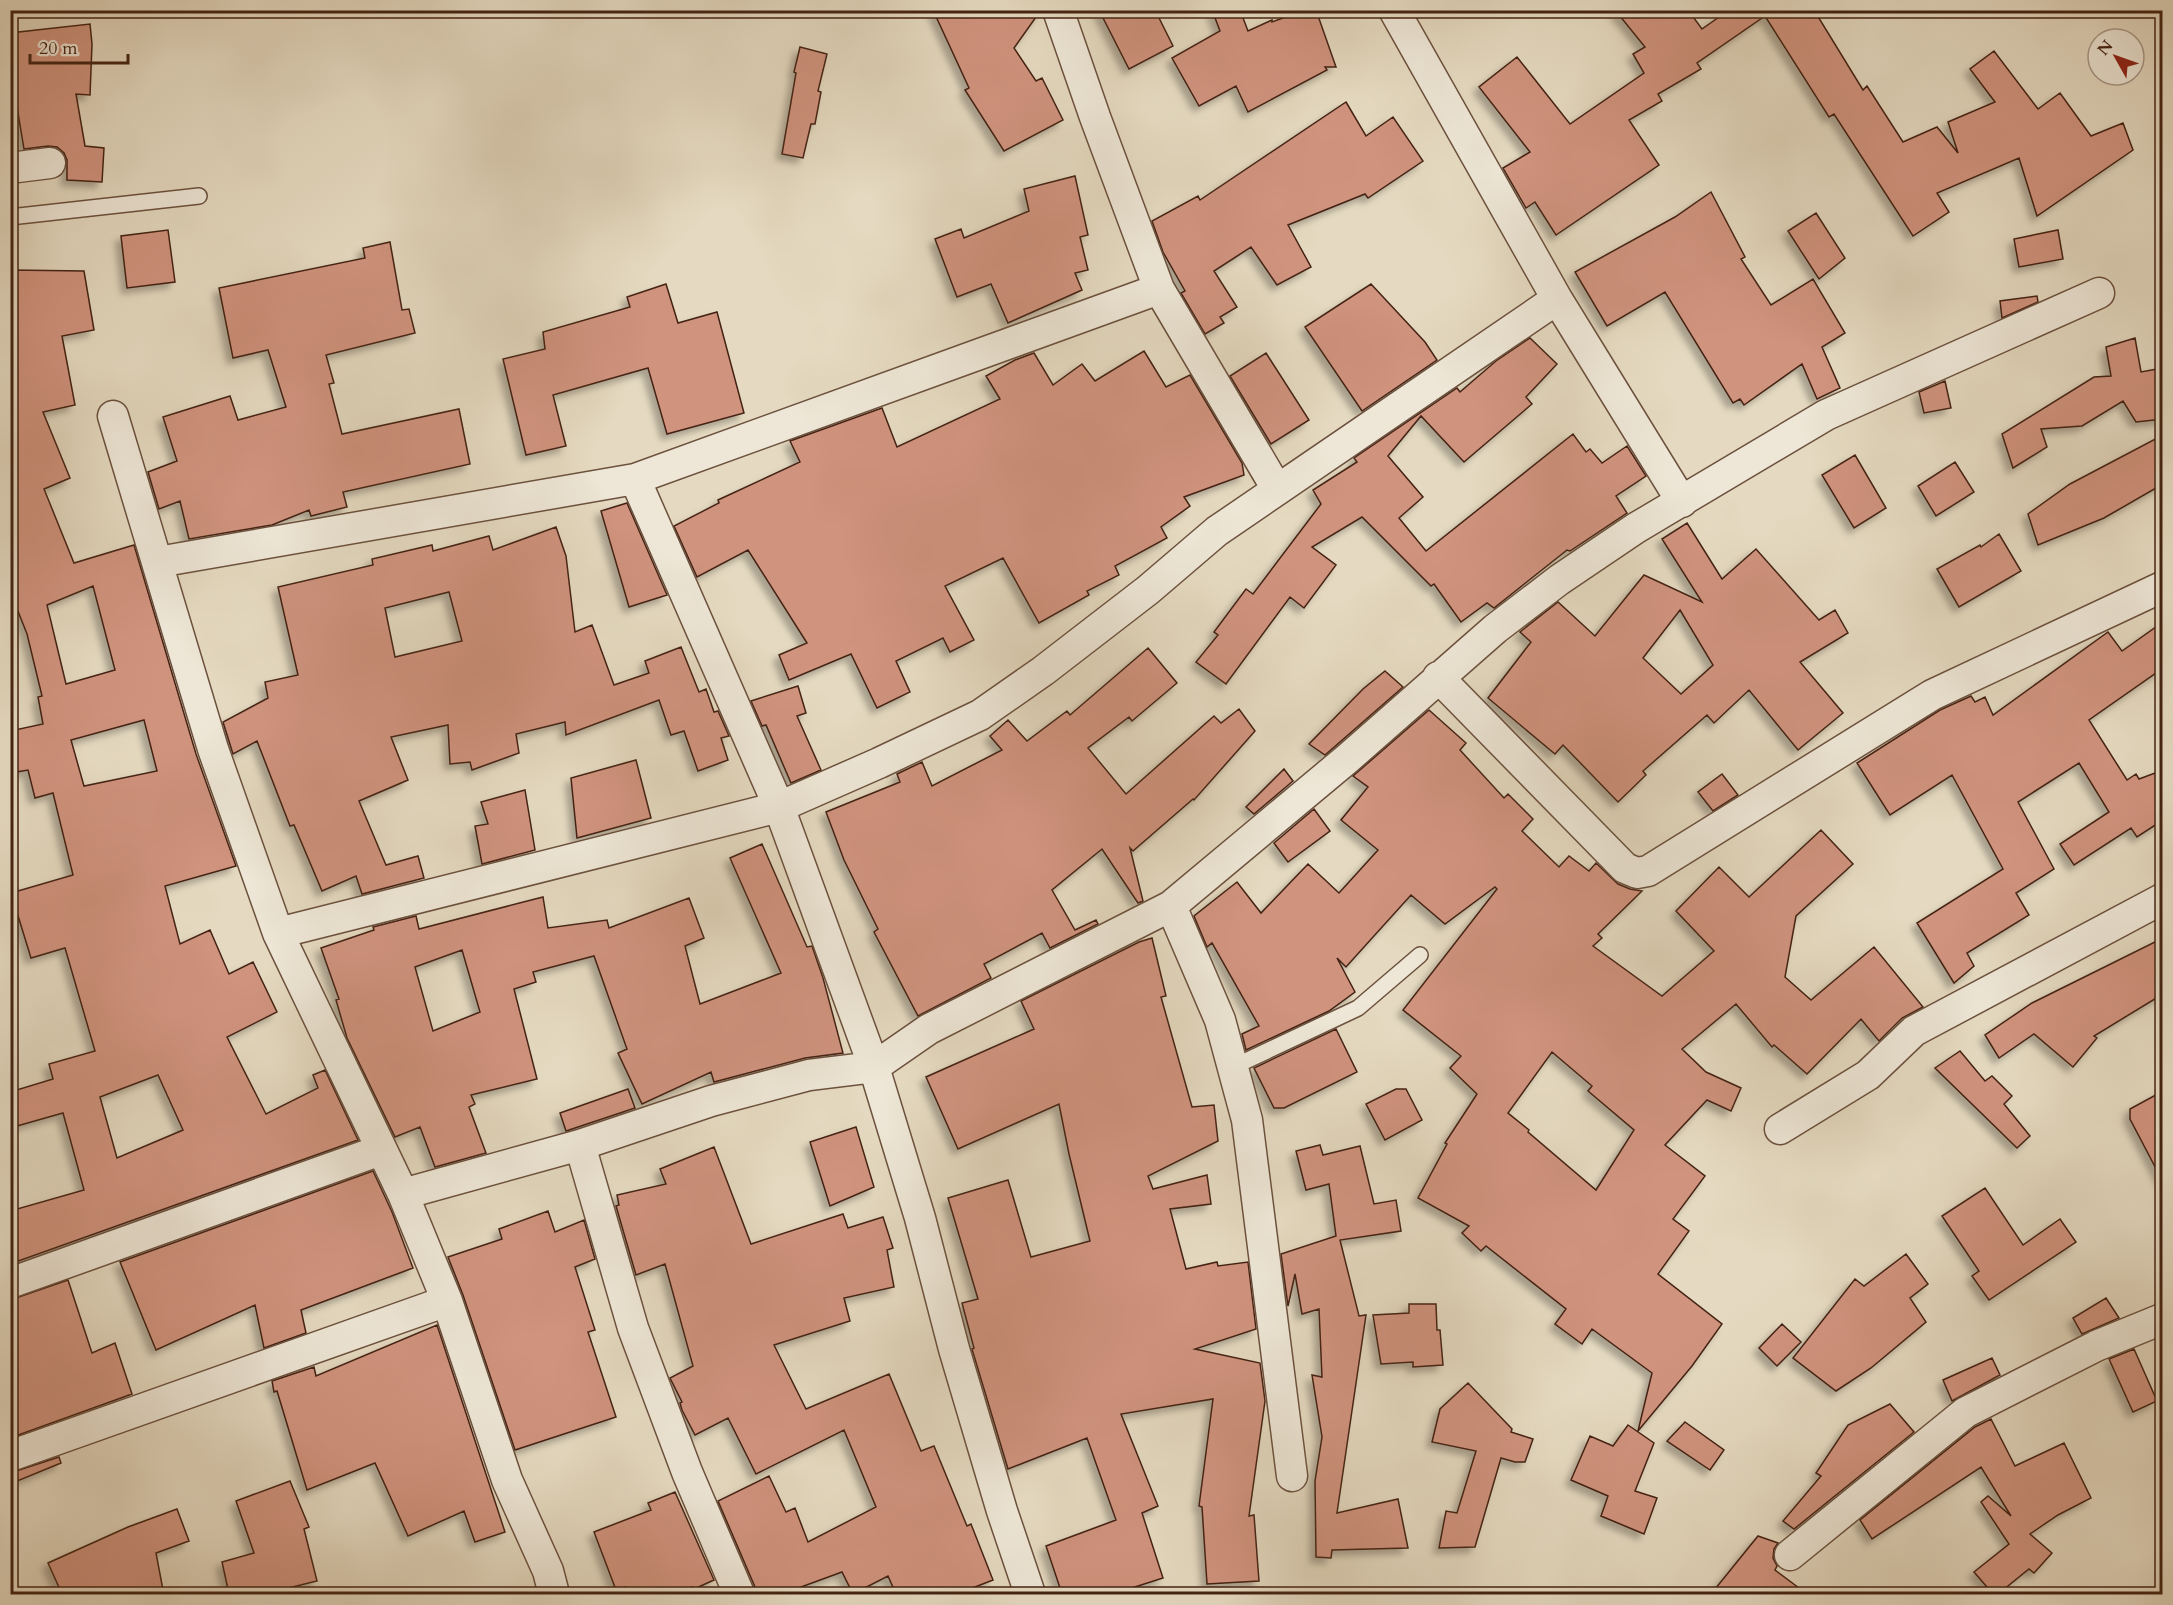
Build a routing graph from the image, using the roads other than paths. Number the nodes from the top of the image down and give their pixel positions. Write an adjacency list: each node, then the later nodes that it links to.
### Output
1 (1058, 10): 7 (street)
2 (1394, 10): 9 (street)
3 (50, 163): 4 (street)
4 (10, 168)
5 (199, 196): 6 (lane)
6 (10, 217)
7 (1159, 289): 11 (street); 12 (street)
8 (2099, 293): 13 (street)
9 (1557, 299): 12 (street); 13 (street)
10 (113, 416): 14 (street)
11 (635, 479): 14 (street); 17 (street)
12 (1277, 489): 17 (street)
13 (1682, 502): 16 (street)
14 (158, 562): 20 (street)
15 (2163, 587): 16 (street)
16 (1438, 677): 19 (street)
17 (779, 807): 20 (street); 22 (street)
18 (2163, 899): 24 (street)
19 (1171, 906): 22 (street); 23 (street)
20 (278, 933): 26 (street)
21 (1420, 955): 23 (lane)
22 (874, 1067): 25 (street); 36 (street)
23 (1233, 1067): 32 (street)
24 (1780, 1129)
25 (580, 1145): 27 (street); 35 (street)
26 (381, 1150): 27 (street); 28 (street)
27 (403, 1194): 29 (street)
28 (10, 1283)
29 (447, 1300): 31 (street); 34 (street)
30 (2163, 1319): 33 (street)
31 (10, 1456)
32 (1292, 1476)
33 (1790, 1555)
34 (554, 1594)
35 (739, 1594)
36 (1030, 1594)

